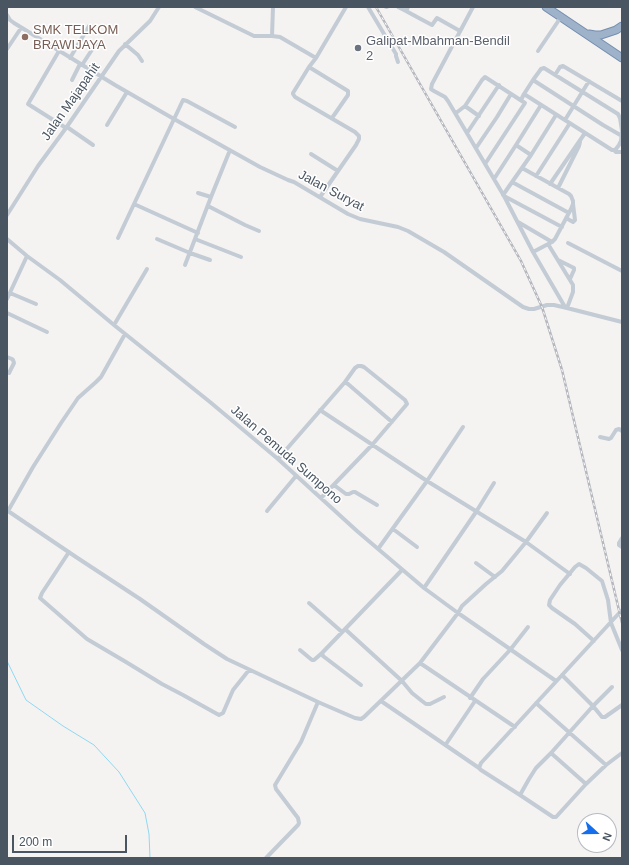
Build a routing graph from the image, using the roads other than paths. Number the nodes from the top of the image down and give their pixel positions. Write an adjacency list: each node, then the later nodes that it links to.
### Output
1 (159, 7): 19 (street, Jalan Majapahit)
2 (195, 7): 17 (street)
3 (273, 7): 17 (street)
4 (346, 7): 24 (street)
5 (368, 7): 27 (street)
6 (398, 7): 9 (street)
7 (473, 7): 15 (street)
8 (546, 7): 11 (highway)
9 (407, 9): 15 (street)
10 (7, 15): 14 (street, Jalan Suryat)
11 (561, 17): 16 (highway); 22 (street)
12 (89, 26): 23 (street)
13 (622, 26): 16 (highway)
14 (21, 28): 20 (street); 21 (street, Jalan Suryat)
15 (460, 31): 47 (street)
16 (587, 34): 25 (highway)
17 (270, 36): 24 (street)
18 (97, 42): 28 (street)
19 (125, 44): 26 (street); 31 (street, Jalan Majapahit)
20 (8, 46)
21 (59, 51): 23 (street, Jalan Suryat); 55 (street)
22 (538, 51)
23 (70, 58): 28 (street, Jalan Suryat)
24 (316, 58): 29 (street)
25 (622, 58)
26 (142, 61)
27 (398, 62)
28 (81, 64): 31 (street, Jalan Suryat); 32 (street)
29 (309, 67): 50 (street); 50 (street)
30 (555, 75): 33 (street); 34 (street); 37 (street)
31 (101, 77): 36 (street, Jalan Suryat); 55 (street, Jalan Majapahit)
32 (72, 80)
33 (533, 80): 39 (street); 46 (street)
34 (589, 82): 37 (street); 42 (street)
35 (499, 85): 38 (street); 44 (street); 49 (street)
36 (126, 92): 51 (street, Jalan Suryat); 54 (street)
37 (582, 92): 46 (street); 59 (street)
38 (511, 94): 41 (street); 63 (street)
39 (524, 94): 40 (street); 41 (street)
40 (528, 97): 43 (street); 45 (street)
41 (520, 100): 43 (street)
42 (622, 101)
43 (525, 103): 69 (street)
44 (465, 106): 47 (street); 49 (street)
45 (541, 106): 48 (street); 62 (street)
46 (574, 106): 52 (street); 59 (street)
47 (456, 113): 57 (street)
48 (556, 115): 52 (street); 68 (street)
49 (479, 116): 57 (street)
50 (332, 118): 71 (street)
51 (174, 119): 56 (street); 64 (street, Jalan Suryat); 81 (street)
52 (565, 120): 53 (street)
53 (570, 123): 58 (street); 72 (street)
54 (107, 125)
55 (67, 127): 61 (street); 85 (street, Jalan Majapahit)
56 (235, 127)
57 (467, 133): 63 (street)
58 (585, 133): 60 (street); 65 (street)
59 (622, 136): 65 (street)
60 (580, 142): 75 (street); 76 (street)
61 (93, 145)
62 (516, 145): 68 (street); 73 (street)
63 (476, 148): 69 (street)
64 (230, 150): 79 (street); 80 (street, Jalan Suryat)
65 (614, 150): 66 (street)
66 (622, 152)
67 (312, 154): 71 (street)
68 (531, 155): 70 (street)
69 (485, 164): 73 (street)
70 (522, 168): 72 (street); 74 (street)
71 (338, 171): 80 (street)
72 (536, 176): 75 (street)
73 (494, 179): 78 (street)
74 (512, 182): 78 (street); 84 (street)
75 (550, 184): 76 (street)
76 (558, 188): 82 (street)
77 (198, 193): 79 (street)
78 (503, 195): 87 (street); 88 (street)
79 (211, 197): 83 (street)
80 (320, 197): 110 (street, Jalan Suryat)
81 (134, 204): 90 (street); 91 (street)
82 (573, 204): 84 (street); 86 (street)
83 (208, 206): 89 (street); 90 (street)
84 (569, 213): 86 (street)
85 (7, 215)
86 (566, 218): 88 (street)
87 (517, 222): 95 (street); 97 (street)
88 (562, 227): 95 (street)
89 (259, 231)
90 (198, 233): 94 (street)
91 (118, 238)
92 (7, 239): 99 (street, Jalan Pemuda Sumpono)
93 (157, 239): 98 (street)
94 (195, 239): 98 (street); 100 (street)
95 (550, 243): 97 (street); 102 (street)
96 (568, 244): 105 (street)
97 (533, 252): 110 (street)
98 (190, 253): 101 (street); 103 (street)
99 (27, 256): 107 (street); 113 (street, Jalan Pemuda Sumpono)
100 (241, 257)
101 (210, 260)
102 (558, 260): 106 (street); 106 (street)
103 (185, 265)
104 (147, 269): 113 (street)
105 (622, 271)
106 (570, 279): 110 (street)
107 (10, 293): 108 (street); 109 (street)
108 (7, 300)
109 (36, 304)
110 (566, 307): 112 (street, Jalan Suryat)
111 (7, 313): 114 (street)
112 (622, 322)
113 (114, 325): 115 (street, Jalan Pemuda Sumpono)
114 (47, 332)
115 (125, 334): 125 (street, Jalan Pemuda Sumpono); 141 (street)
116 (7, 357): 117 (street)
117 (9, 373)
118 (345, 382): 119 (street); 120 (street); 120 (street)
119 (320, 410): 124 (street); 125 (street)
120 (392, 422): 124 (street)
121 (463, 427): 127 (street)
122 (622, 431): 123 (street)
123 (600, 437)
124 (372, 445): 127 (street); 129 (street)
125 (278, 459): 126 (street, Jalan Pemuda Sumpono)
126 (296, 476): 130 (street, Jalan Pemuda Sumpono); 132 (street)
127 (427, 481): 133 (street); 135 (street)
128 (494, 483): 133 (street)
129 (334, 485): 130 (street); 131 (street)
130 (321, 498): 140 (street, Jalan Pemuda Sumpono)
131 (377, 505)
132 (267, 511)
133 (476, 512): 137 (street); 146 (street)
134 (547, 513): 137 (street)
135 (393, 529): 138 (street); 140 (street)
136 (622, 538): 139 (street)
137 (526, 542): 144 (street); 145 (street)
138 (417, 547)
139 (622, 547)
140 (378, 549): 143 (street, Jalan Pemuda Sumpono)
141 (69, 552): 159 (street); 159 (street)
142 (476, 563): 145 (street)
143 (402, 570): 146 (street, Jalan Pemuda Sumpono); 152 (street)
144 (570, 574): 150 (street); 153 (street)
145 (495, 577): 149 (street)
146 (424, 588): 149 (street, Jalan Pemuda Sumpono)
147 (309, 603): 152 (street)
148 (622, 610): 150 (street)
149 (458, 613): 155 (street, Jalan Pemuda Sumpono); 158 (street)
150 (611, 623): 153 (street); 156 (street)
151 (528, 627): 155 (street)
152 (344, 631): 157 (street); 161 (street)
153 (594, 641): 160 (street)
154 (300, 650): 157 (street)
155 (510, 650): 162 (street, Jalan Pemuda Sumpono); 166 (street)
156 (622, 650)
157 (322, 654): 163 (street)
158 (420, 663): 161 (street); 166 (street)
159 (249, 670): 169 (street)
160 (562, 675): 162 (street); 172 (street)
161 (402, 681): 165 (street); 167 (street)
162 (556, 681): 170 (street)
163 (361, 685)
164 (612, 687): 172 (street)
165 (444, 697)
166 (470, 698): 168 (street)
167 (382, 701): 169 (street); 175 (street)
168 (475, 701): 173 (street); 175 (street)
169 (318, 702): 182 (street)
170 (536, 703): 173 (street); 174 (street)
171 (622, 705): 172 (street)
172 (593, 706): 174 (street)
173 (515, 727): 179 (street)
174 (570, 732): 176 (street); 178 (street)
175 (446, 744): 179 (street)
176 (551, 753): 180 (street); 181 (street)
177 (622, 753): 178 (street)
178 (606, 765): 180 (street)
179 (479, 768): 181 (street)
180 (586, 784): 181 (street)
181 (520, 795)
182 (266, 858)

